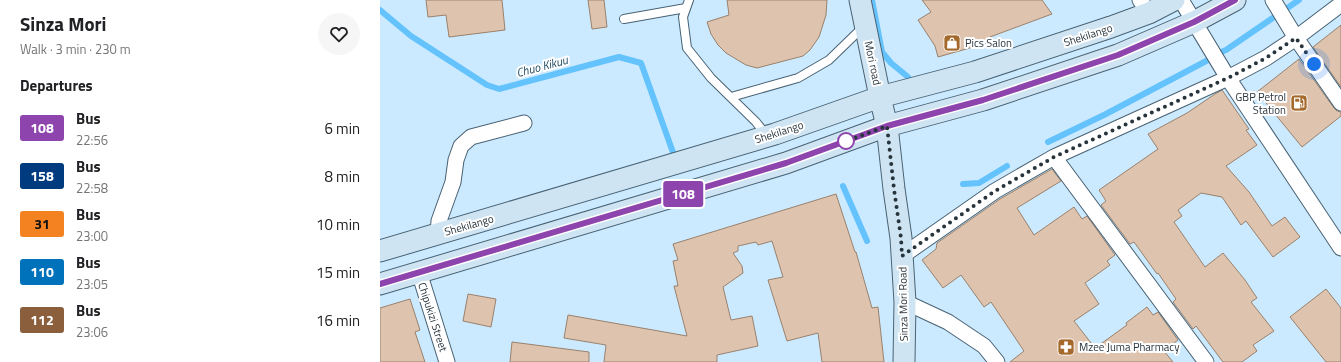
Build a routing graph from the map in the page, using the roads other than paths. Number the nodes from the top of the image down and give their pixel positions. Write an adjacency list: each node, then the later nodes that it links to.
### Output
1 (860, 0): 11 (main road, Mori road)
2 (1174, 0): 8 (main road, Shekilango)
3 (1181, 0): 10 (street)
4 (1235, 0): 10 (main road)
5 (1273, 0): 12 (street)
6 (688, 4): 9 (lane); 14 (lane)
7 (1341, 4): 12 (street)
8 (1144, 7): 15 (main road, Shekilango)
9 (624, 19)
10 (1194, 22): 13 (street); 18 (main road)
11 (865, 25): 14 (lane); 15 (main road, Mori road)
12 (1296, 38): 13 (street); 16 (street)
13 (1228, 78): 20 (street); 22 (street)
14 (731, 97): 19 (lane)
15 (880, 97): 18 (main road, Mori road); 19 (main road, Shekilango)
16 (1341, 103)
17 (524, 123): 21 (street)
18 (887, 126): 24 (main road, Sinza Mori Road); 25 (main road)
19 (767, 136): 21 (main road, Shekilango)
20 (1054, 157): 24 (street); 31 (street)
21 (438, 234): 23 (main road, Shekilango)
22 (1341, 248)
23 (380, 251)
24 (902, 256): 27 (main road, Sinza Mori Road)
25 (418, 272): 26 (main road); 28 (street, Chipukizi Street)
26 (380, 284)
27 (905, 302): 29 (main road, Sinza Mori Road); 30 (street)
28 (447, 362)
29 (904, 362)
30 (997, 362)
31 (1206, 362)

